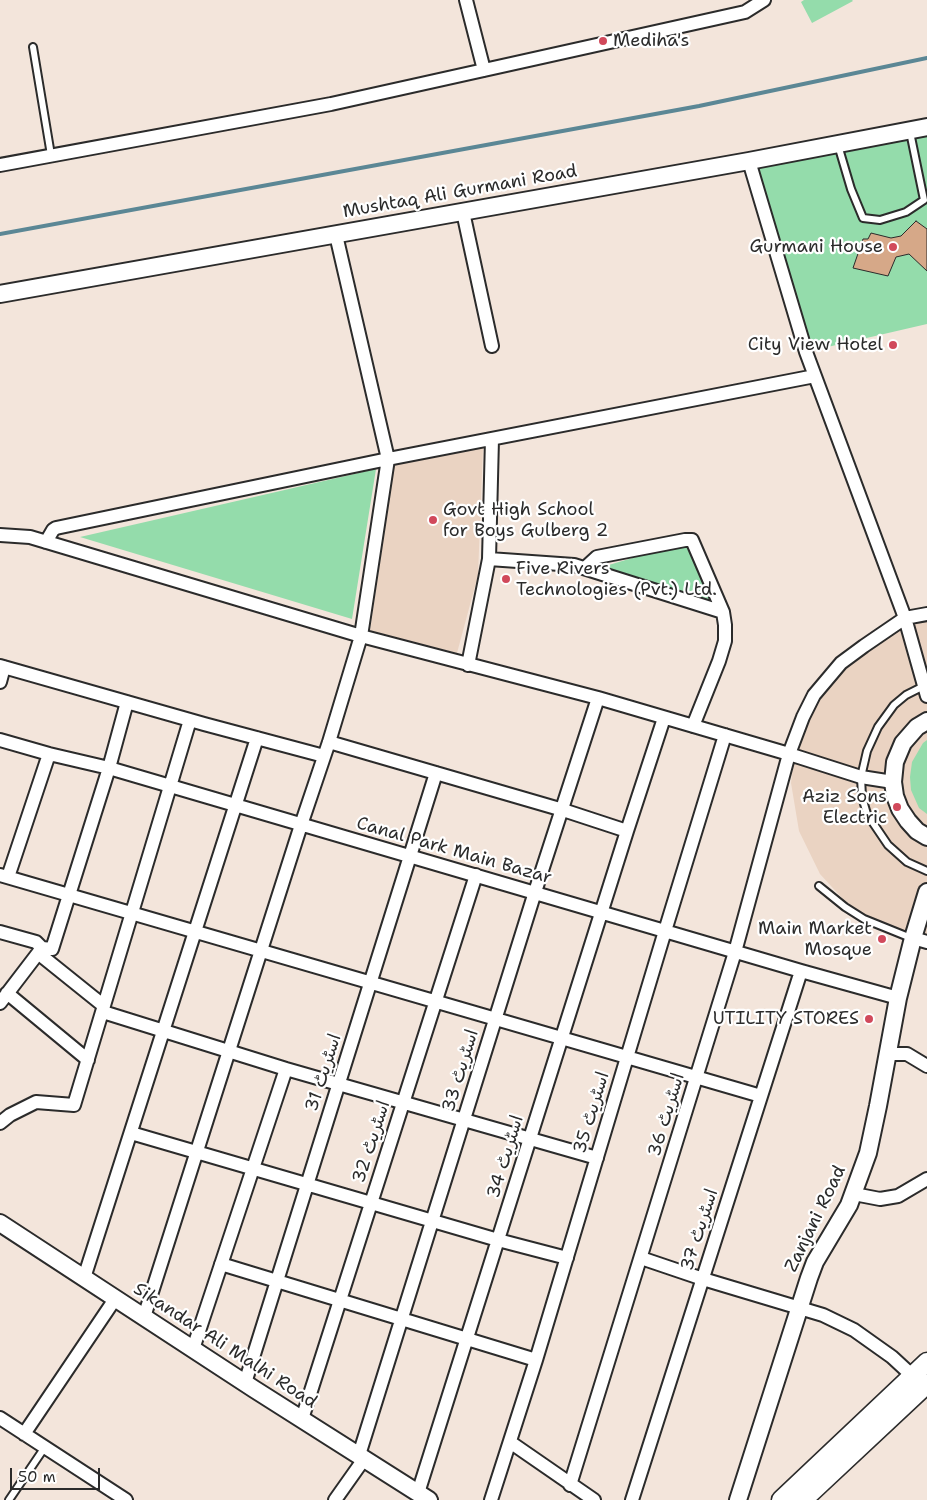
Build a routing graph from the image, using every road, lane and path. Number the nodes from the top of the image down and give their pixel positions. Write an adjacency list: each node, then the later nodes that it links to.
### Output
1 (466, 0): 4 (street)
2 (764, 0): 4 (street)
3 (33, 47): 8 (lane)
4 (484, 70): 8 (street)
5 (927, 127): 6 (street, Mushtaq Ali Gurmani Road)
6 (909, 130): 7 (street, Mushtaq Ali Gurmani Road); 7 (lane)
7 (838, 144): 9 (street, Mushtaq Ali Gurmani Road)
8 (51, 155): 10 (street)
9 (749, 161): 11 (street, Mushtaq Ali Gurmani Road); 15 (street)
10 (0, 165)
11 (463, 212): 12 (street, Mushtaq Ali Gurmani Road); 14 (street)
12 (336, 235): 13 (street, Mushtaq Ali Gurmani Road); 17 (street)
13 (0, 294)
14 (492, 346)
15 (815, 376): 16 (street); 24 (street)
16 (492, 439): 17 (street); 20 (street)
17 (388, 459): 19 (street); 25 (street)
18 (0, 534): 19 (street)
19 (46, 542): 25 (street)
20 (489, 560): 21 (street); 26 (street)
21 (585, 568): 22 (street); 22 (street)
22 (723, 612): 35 (street)
23 (927, 614): 24 (street)
24 (905, 618): 29 (street); 41 (street, اسٹریٹ 36)
25 (361, 636): 26 (street); 39 (street)
26 (468, 665): 30 (street)
27 (2, 666): 28 (street); 31 (street)
28 (0, 682)
29 (926, 689): 45 (lane)
30 (598, 698): 32 (street); 49 (street, اسٹریٹ 33)
31 (127, 702): 33 (street); 43 (street)
32 (664, 718): 35 (street); 51 (street, اسٹریٹ 34)
33 (190, 720): 37 (street); 47 (street)
34 (927, 721): 46 (street)
35 (693, 726): 36 (street)
36 (725, 735): 41 (street); 63 (street, اسٹریٹ 35)
37 (257, 738): 42 (street); 48 (street)
38 (0, 740): 40 (street, Canal Park Main Bazar)
39 (329, 742): 42 (street); 44 (street)
40 (49, 754): 43 (street, Canal Park Main Bazar); 56 (street)
41 (789, 754): 45 (street); 69 (street, اسٹریٹ 36)
42 (324, 756): 50 (street)
43 (109, 768): 47 (street, Canal Park Main Bazar); 60 (street)
44 (436, 774): 49 (street); 53 (street, اسٹریٹ 31)
45 (861, 777): 46 (street); 54 (lane)
46 (893, 782): 52 (street)
47 (171, 786): 48 (street, Canal Park Main Bazar); 62 (street)
48 (237, 806): 50 (street, Canal Park Main Bazar); 65 (street)
49 (562, 810): 51 (street); 58 (street, اسٹریٹ 33)
50 (301, 825): 53 (street, Canal Park Main Bazar); 68 (street)
51 (627, 831): 61 (street, اسٹریٹ 34)
52 (927, 837)
53 (411, 856): 55 (street, Canal Park Main Bazar); 71 (street, اسٹریٹ 31)
54 (927, 871)
55 (476, 875): 58 (street, Canal Park Main Bazar); 74 (street, اسٹریٹ 32)
56 (4, 876): 60 (street)
57 (819, 886): 66 (lane)
58 (535, 892): 61 (street, Canal Park Main Bazar); 76 (street, اسٹریٹ 33)
59 (927, 892): 66 (street, Zanjani Road)
60 (69, 895): 62 (street); 67 (street)
61 (601, 912): 63 (street, Canal Park Main Bazar); 78 (street, اسٹریٹ 34)
62 (133, 913): 65 (street); 75 (street)
63 (665, 931): 69 (street, Canal Park Main Bazar); 81 (street, اسٹریٹ 35)
64 (0, 932): 67 (street)
65 (196, 932): 68 (street); 77 (street)
66 (920, 940): 73 (street, Zanjani Road)
67 (40, 950): 72 (street); 75 (street)
68 (261, 951): 71 (street); 79 (street)
69 (735, 952): 70 (street, Canal Park Main Bazar); 85 (street, اسٹریٹ 36)
70 (801, 971): 73 (street, Canal Park Main Bazar); 87 (street, اسٹریٹ 37)
71 (371, 983): 74 (street); 86 (street, اسٹریٹ 31)
72 (4, 998): 82 (street)
73 (898, 998): 80 (street, Zanjani Road)
74 (435, 1002): 76 (street); 88 (street, اسٹریٹ 32)
75 (103, 1009): 77 (street); 82 (street)
76 (495, 1019): 78 (street); 89 (street, اسٹریٹ 33)
77 (164, 1031): 79 (street); 91 (street)
78 (562, 1038): 81 (street); 92 (street, اسٹریٹ 34)
79 (229, 1051): 84 (street); 93 (street)
80 (888, 1054): 83 (street); 98 (street, Zanjani Road)
81 (627, 1057): 85 (street); 94 (street, اسٹریٹ 35)
82 (88, 1060): 90 (street)
83 (927, 1066)
84 (286, 1069): 86 (street); 95 (street)
85 (696, 1078): 87 (street); 104 (street, اسٹریٹ 36)
86 (339, 1084): 88 (street); 97 (street, اسٹریٹ 31)
87 (761, 1096): 107 (street, اسٹریٹ 37)
88 (403, 1102): 89 (street); 99 (street, اسٹریٹ 32)
89 (464, 1120): 92 (street); 100 (street, اسٹریٹ 33)
90 (0, 1123)
91 (131, 1133): 93 (street); 106 (street)
92 (530, 1138): 94 (street); 102 (street, اسٹریٹ 34)
93 (196, 1152): 95 (street); 112 (street)
94 (597, 1158): 103 (street, اسٹریٹ 35)
95 (253, 1168): 97 (street); 105 (street)
96 (927, 1179): 98 (street)
97 (307, 1184): 99 (street); 108 (street, اسٹریٹ 31)
98 (854, 1194): 111 (street, Zanjani Road)
99 (371, 1203): 100 (street); 110 (street, اسٹریٹ 32)
100 (432, 1220): 102 (street); 113 (street, اسٹریٹ 33)
101 (0, 1224): 106 (street, Sikandar Ali Malhi Road)
102 (498, 1240): 103 (street); 114 (street, اسٹریٹ 34)
103 (567, 1258): 116 (street, اسٹریٹ 35)
104 (641, 1258): 107 (street); 126 (street, اسٹریٹ 36)
105 (221, 1264): 108 (street); 115 (street)
106 (84, 1278): 109 (street, Sikandar Ali Malhi Road)
107 (703, 1279): 111 (street); 133 (street, اسٹریٹ 37)
108 (277, 1281): 110 (street); 118 (street, اسٹریٹ 31)
109 (115, 1299): 112 (street, Sikandar Ali Malhi Road); 122 (street)
110 (340, 1300): 113 (street); 121 (street, اسٹریٹ 32)
111 (799, 1308): 119 (street); 134 (street, Zanjani Road)
112 (144, 1317): 115 (street, Sikandar Ali Malhi Road)
113 (401, 1319): 114 (street); 125 (street, اسٹریٹ 33)
114 (467, 1339): 116 (street); 127 (street, اسٹریٹ 34)
115 (193, 1349): 118 (street, Sikandar Ali Malhi Road)
116 (536, 1360): 123 (street, اسٹریٹ 35)
117 (927, 1362): 119 (main road)
118 (244, 1383): 121 (street, Sikandar Ali Malhi Road)
119 (922, 1384): 135 (main road); 136 (main road)
120 (0, 1418): 122 (street)
121 (302, 1419): 125 (street, Sikandar Ali Malhi Road)
122 (24, 1434): 124 (street)
123 (510, 1442): 126 (street); 131 (street, اسٹریٹ 35)
124 (45, 1447): 128 (lane); 129 (street)
125 (361, 1457): 127 (street, Sikandar Ali Malhi Road); 130 (street, اسٹریٹ 33)
126 (570, 1485): 132 (street)
127 (424, 1497)
128 (9, 1500)
129 (126, 1500)
130 (336, 1500)
131 (491, 1500)
132 (594, 1500)
133 (632, 1500)
134 (738, 1500)
135 (780, 1500)
136 (803, 1500)

